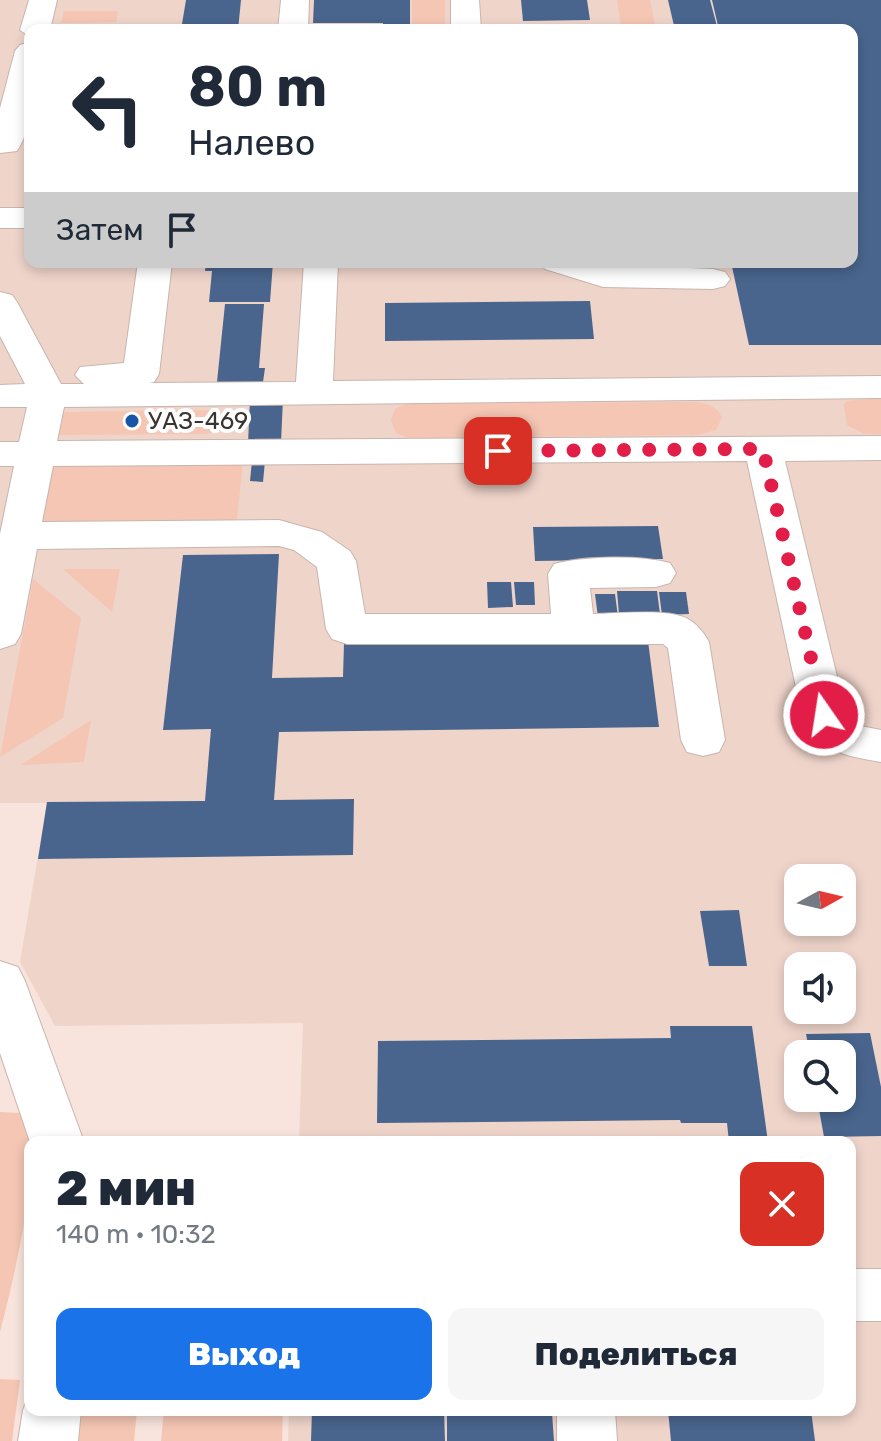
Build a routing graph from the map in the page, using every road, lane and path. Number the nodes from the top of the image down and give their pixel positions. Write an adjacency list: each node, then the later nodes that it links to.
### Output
1 (43, 0): 4 (lane)
2 (295, 0): 5 (lane)
3 (465, 0): 6 (lane)
4 (37, 24)
5 (293, 24)
6 (466, 24)
7 (24, 74): 8 (lane)
8 (0, 144)
9 (0, 218): 10 (lane)
10 (24, 218)
11 (154, 268): 16 (lane)
12 (321, 268): 18 (lane)
13 (575, 268): 14 (lane)
14 (713, 279)
15 (0, 302): 16 (lane)
16 (43, 385): 18 (lane); 19 (lane); 22 (lane)
17 (881, 387): 18 (lane)
18 (314, 391)
19 (0, 396)
20 (881, 448): 21 (lane)
21 (763, 449): 22 (lane); 28 (lane)
22 (18, 454): 23 (lane)
23 (19, 536): 25 (lane); 26 (lane)
24 (656, 573): 25 (lane)
25 (573, 629): 27 (lane)
26 (0, 634)
27 (703, 740)
28 (881, 746)
29 (3, 995): 30 (lane)
30 (55, 1136)
31 (856, 1295): 32 (lane)
32 (881, 1295)
33 (51, 1416): 35 (lane)
34 (586, 1416): 36 (lane)
35 (48, 1441)
36 (587, 1441)

